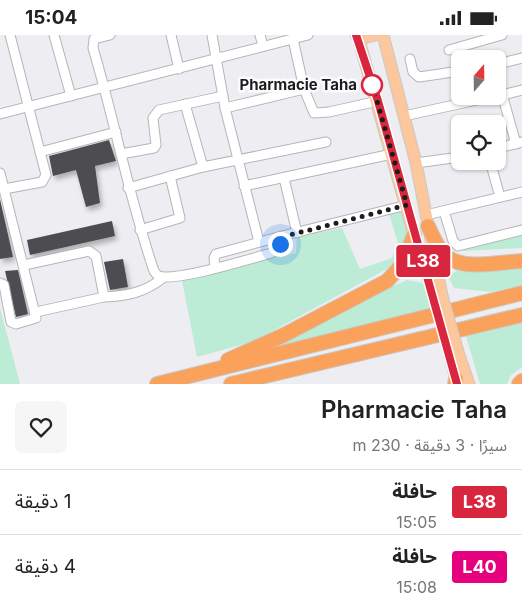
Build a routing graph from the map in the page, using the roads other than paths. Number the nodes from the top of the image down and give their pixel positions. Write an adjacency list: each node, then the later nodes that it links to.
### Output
1 (10, 35): 32 (street)
2 (54, 35): 27 (street)
3 (110, 35): 11 (street)
4 (171, 35): 20 (street)
5 (212, 35): 17 (street)
6 (260, 35): 14 (street)
7 (308, 35): 13 (street)
8 (375, 35): 12 (main road)
9 (383, 35): 35 (main road)
10 (502, 35): 15 (street)
11 (97, 36): 22 (street)
12 (357, 36): 28 (main road)
13 (293, 39): 14 (street); 23 (street)
14 (263, 47): 17 (street)
15 (449, 50)
16 (522, 58): 19 (street)
17 (217, 59): 20 (street); 26 (street)
18 (410, 59): 21 (street)
19 (506, 62)
20 (179, 69): 22 (street)
21 (451, 72)
22 (104, 87): 27 (street); 36 (street)
23 (304, 89): 28 (street); 33 (street)
24 (522, 90): 25 (street)
25 (506, 93)
26 (223, 95): 29 (street); 33 (street)
27 (70, 96): 32 (street)
28 (378, 101): 42 (main road)
29 (185, 104): 41 (street); 46 (street)
30 (453, 105): 35 (street)
31 (502, 105): 38 (street)
32 (28, 106): 34 (street); 40 (street)
33 (226, 109): 44 (street)
34 (0, 114)
35 (404, 116): 45 (main road)
36 (116, 132): 40 (street); 41 (street)
37 (326, 142): 44 (street)
38 (519, 143): 39 (street)
39 (506, 146)
40 (40, 152): 53 (street)
41 (122, 154): 52 (street)
42 (392, 154): 50 (street); 56 (main road)
43 (451, 158): 45 (street)
44 (239, 161): 46 (street); 51 (street)
45 (416, 163): 58 (main road)
46 (203, 167): 49 (street)
47 (492, 170): 55 (street)
48 (0, 173): 53 (street)
49 (170, 177): 52 (street); 59 (street)
50 (284, 178): 51 (street); 61 (street)
51 (244, 186): 64 (street)
52 (128, 188): 59 (street)
53 (4, 189): 66 (street)
54 (522, 192): 55 (street)
55 (500, 197): 57 (street)
56 (407, 205): 61 (street); 62 (main road)
57 (444, 211): 58 (street); 60 (street)
58 (427, 221): 65 (highway); 71 (main road)
59 (140, 229): 68 (street)
60 (522, 229)
61 (297, 233): 63 (street)
62 (414, 235): 71 (main road); 77 (highway)
63 (282, 237): 64 (street); 67 (street)
64 (259, 242): 67 (street)
65 (522, 261)
66 (24, 265): 72 (street); 73 (street)
67 (215, 268): 68 (street)
68 (163, 278): 72 (street)
69 (0, 283): 73 (street)
70 (522, 293): 77 (highway)
71 (438, 296): 78 (main road, bridge)
72 (104, 297): 73 (street)
73 (36, 312)
74 (522, 315): 75 (highway)
75 (300, 369): 79 (highway); 80 (highway)
76 (522, 381): 81 (highway)
77 (164, 382)
78 (459, 383)
79 (231, 384)
80 (275, 384)
81 (519, 384)

